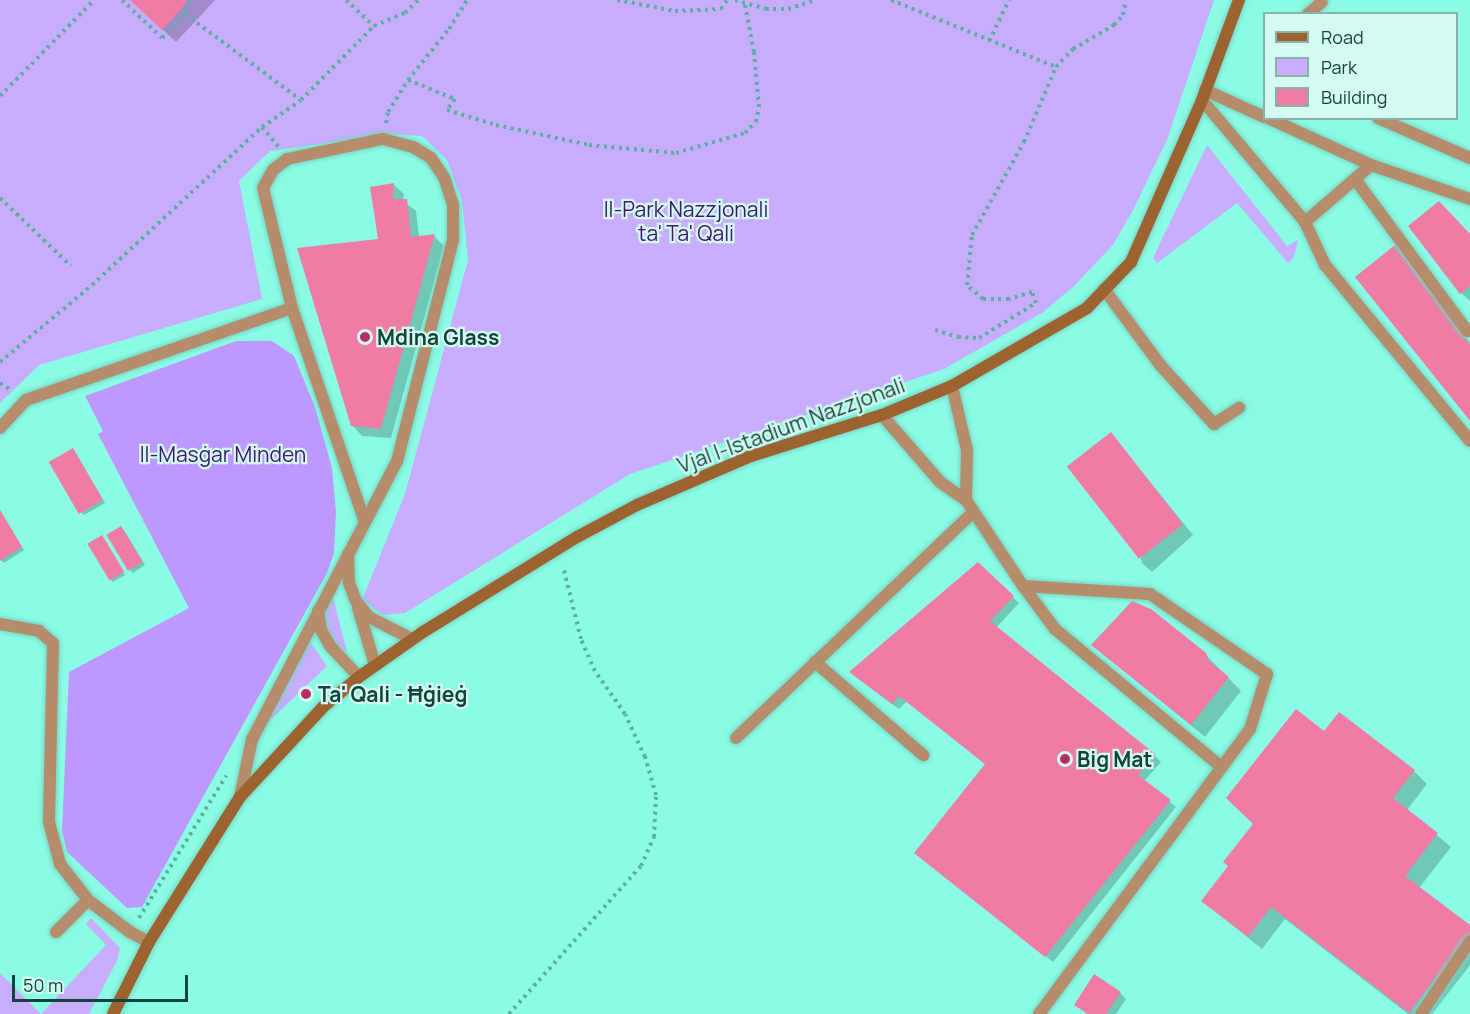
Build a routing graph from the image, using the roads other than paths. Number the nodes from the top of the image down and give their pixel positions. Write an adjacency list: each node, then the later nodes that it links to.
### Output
1 (1239, 0): 4 (main road, Vjal l-Istadium Nazzjonali)
2 (1322, 2): 3 (street)
3 (1310, 12)
4 (1204, 95): 5 (street); 12 (street); 13 (main road, Vjal l-Istadium Nazzjonali)
5 (1263, 117)
6 (1270, 120): 9 (street)
7 (1383, 120): 8 (street)
8 (1470, 158)
9 (1371, 165): 10 (street); 11 (street)
10 (1355, 179): 12 (street); 15 (street)
11 (1470, 199)
12 (1305, 222): 20 (street)
13 (1104, 290): 16 (main road, Vjal l-Istadium Nazzjonali); 17 (street)
14 (292, 308): 19 (street); 23 (street); 23 (street)
15 (1467, 331)
16 (952, 386): 18 (main road, Vjal l-Istadium Nazzjonali); 21 (street)
17 (1239, 408)
18 (882, 415): 21 (street); 29 (main road, Vjal l-Istadium Nazzjonali)
19 (0, 428)
20 (1470, 441)
21 (966, 500): 22 (street)
22 (973, 512): 25 (street); 30 (street)
23 (364, 520): 24 (street)
24 (348, 552): 26 (street); 27 (street)
25 (1023, 586): 35 (street); 35 (street)
26 (356, 602): 29 (street); 31 (street)
27 (318, 611): 32 (street); 36 (street)
28 (0, 624): 37 (street)
29 (412, 639): 31 (main road, Vjal l-Istadium Nazzjonali)
30 (816, 662): 33 (street); 34 (street)
31 (375, 665): 32 (main road, Vjal l-Istadium Nazzjonali)
32 (359, 677): 36 (main road, Vjal l-Istadium Nazzjonali)
33 (736, 738)
34 (923, 755)
35 (1221, 767): 42 (street)
36 (240, 797): 40 (main road, Vjal l-Istadium Nazzjonali)
37 (88, 900): 38 (street); 40 (street)
38 (56, 932)
39 (1470, 941): 43 (street)
40 (149, 942): 41 (main road, Vjal l-Istadium Nazzjonali)
41 (113, 1014)
42 (1038, 1014)
43 (1421, 1014)

